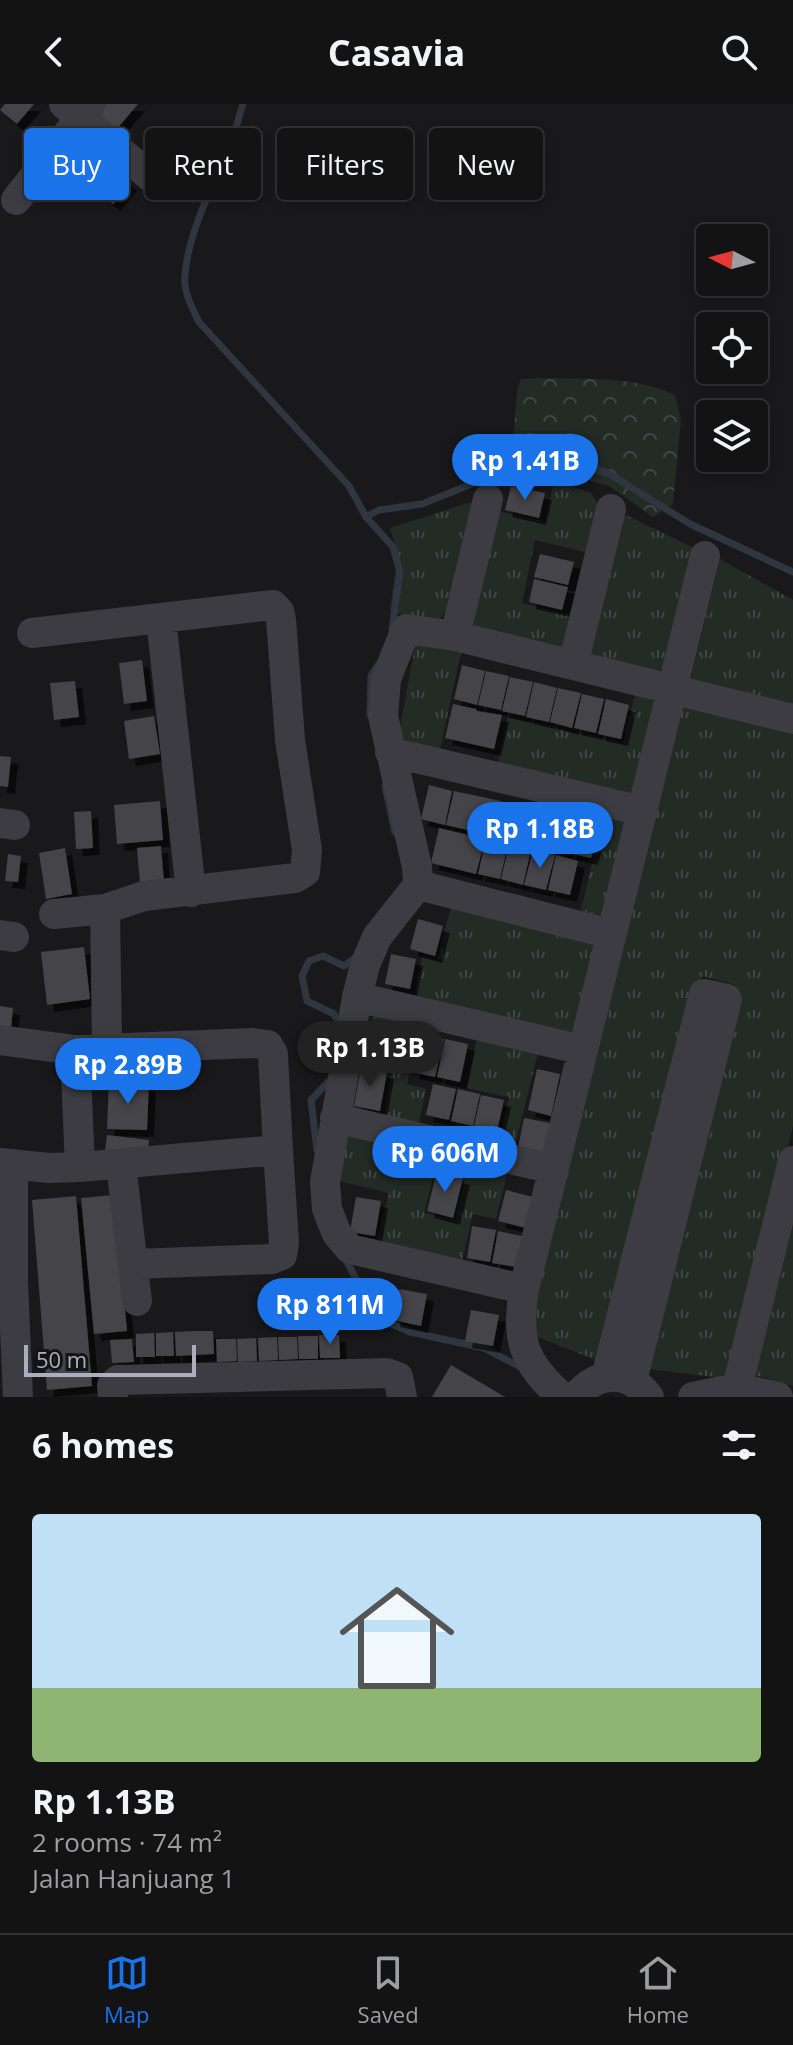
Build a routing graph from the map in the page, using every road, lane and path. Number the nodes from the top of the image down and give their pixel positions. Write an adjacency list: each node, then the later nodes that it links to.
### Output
1 (78, 109): 2 (street); 3 (street)
2 (145, 171)
3 (16, 200)
4 (488, 499): 9 (street)
5 (611, 509): 10 (street)
6 (705, 556): 11 (street)
7 (161, 619): 8 (street); 16 (street); 16 (street)
8 (32, 633)
9 (455, 636): 10 (street); 13 (street)
10 (573, 665): 11 (street)
11 (672, 690): 12 (street); 14 (street)
12 (793, 719)
13 (390, 752): 14 (street); 15 (street)
14 (643, 811): 19 (street)
15 (418, 885): 19 (street); 20 (street)
16 (191, 892): 17 (street)
17 (105, 909): 18 (street); 22 (street)
18 (54, 914)
19 (611, 934): 24 (street)
20 (357, 997): 24 (street); 25 (street)
21 (0, 1040): 23 (street)
22 (107, 1049): 23 (street); 26 (street)
23 (75, 1050): 30 (street)
24 (583, 1050): 31 (street)
25 (335, 1118): 31 (street); 35 (street)
26 (278, 1150): 29 (street); 32 (street)
27 (793, 1161): 33 (street)
28 (6, 1164): 30 (street); 34 (street)
29 (121, 1164): 30 (street); 32 (street)
30 (80, 1167)
31 (553, 1169): 35 (street)
32 (133, 1264): 36 (street)
33 (781, 1264): 39 (street)
34 (6, 1282): 40 (street)
35 (524, 1289): 37 (street)
36 (137, 1301)
37 (528, 1350): 38 (street); 43 (street)
38 (612, 1386): 38 (street)
39 (733, 1393): 44 (street); 45 (street)
40 (18, 1397)
41 (113, 1397): 42 (street)
42 (402, 1397)
43 (562, 1397)
44 (693, 1397)
45 (778, 1397)

